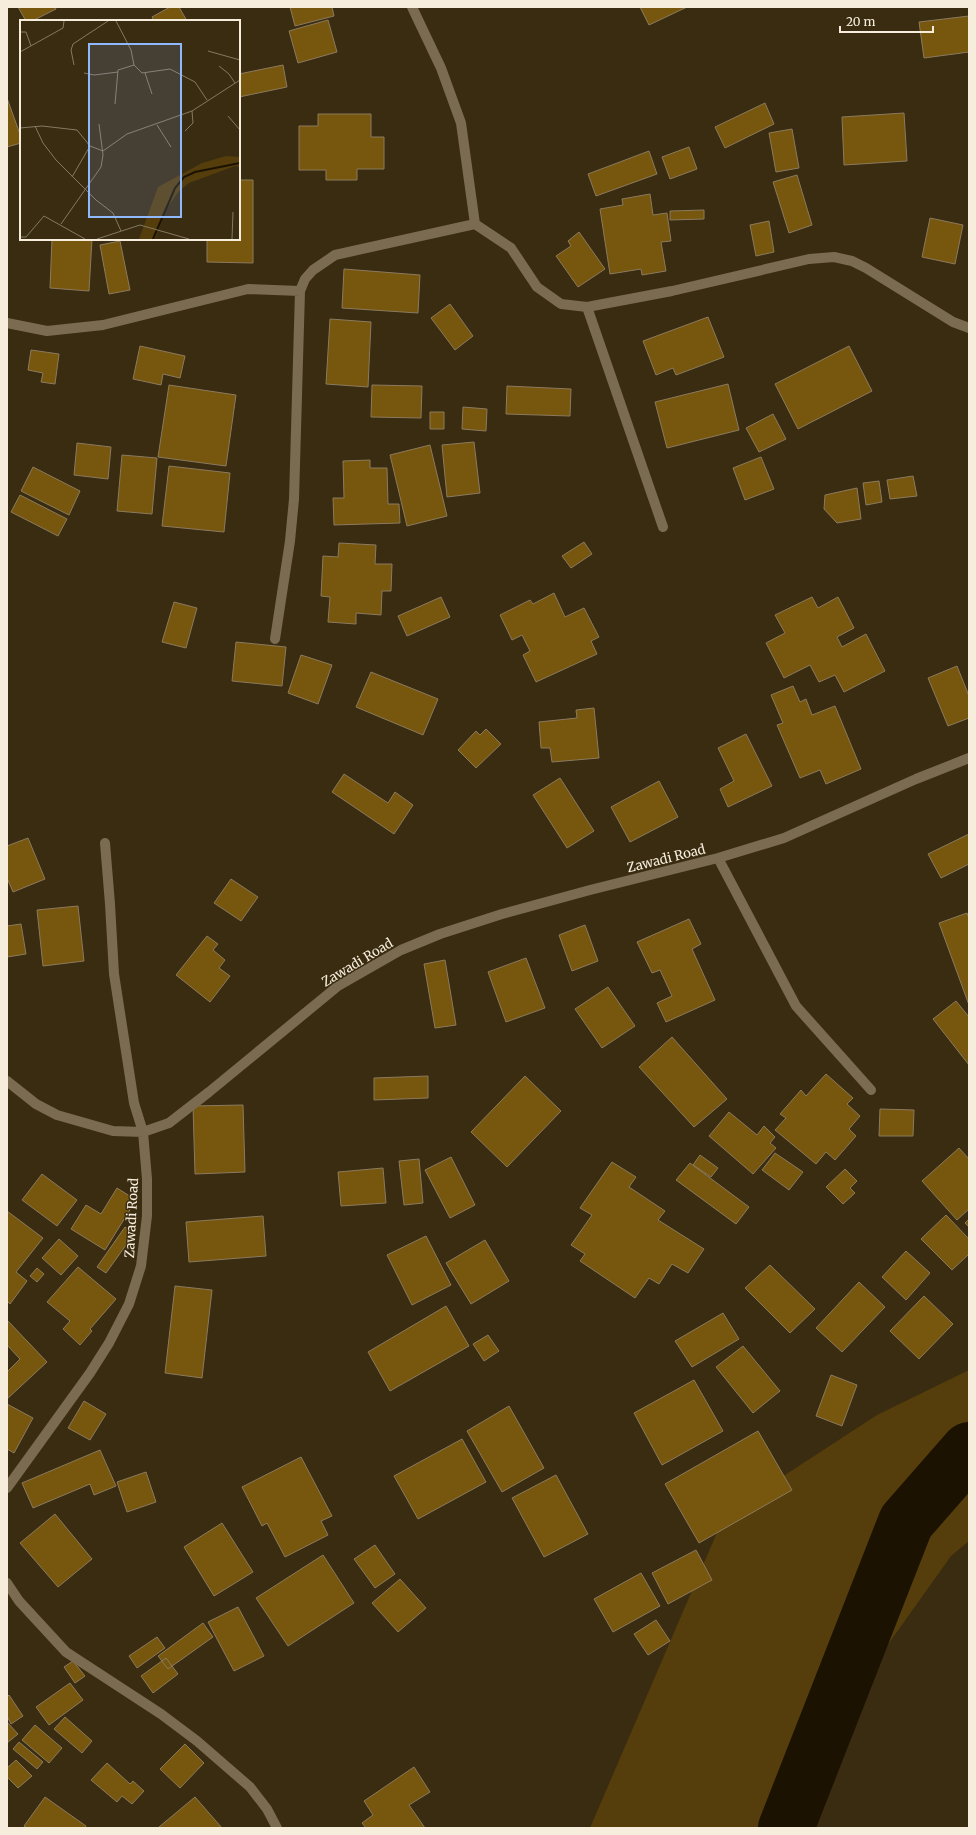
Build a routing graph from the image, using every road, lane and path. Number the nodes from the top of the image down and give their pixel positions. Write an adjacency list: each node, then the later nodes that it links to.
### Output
1 (412, 7): 2 (street)
2 (475, 224): 3 (street); 4 (street)
3 (300, 291): 5 (street); 8 (street)
4 (587, 307): 6 (street); 7 (street)
5 (7, 323)
6 (969, 328)
7 (664, 527)
8 (275, 639)
9 (969, 758): 11 (street, Zawadi Road)
10 (105, 843): 14 (street)
11 (718, 858): 13 (street); 14 (street, Zawadi Road)
12 (7, 1082): 14 (street)
13 (871, 1090)
14 (143, 1132): 15 (street, Zawadi Road)
15 (7, 1488)
16 (7, 1583): 17 (street)
17 (277, 1828)

